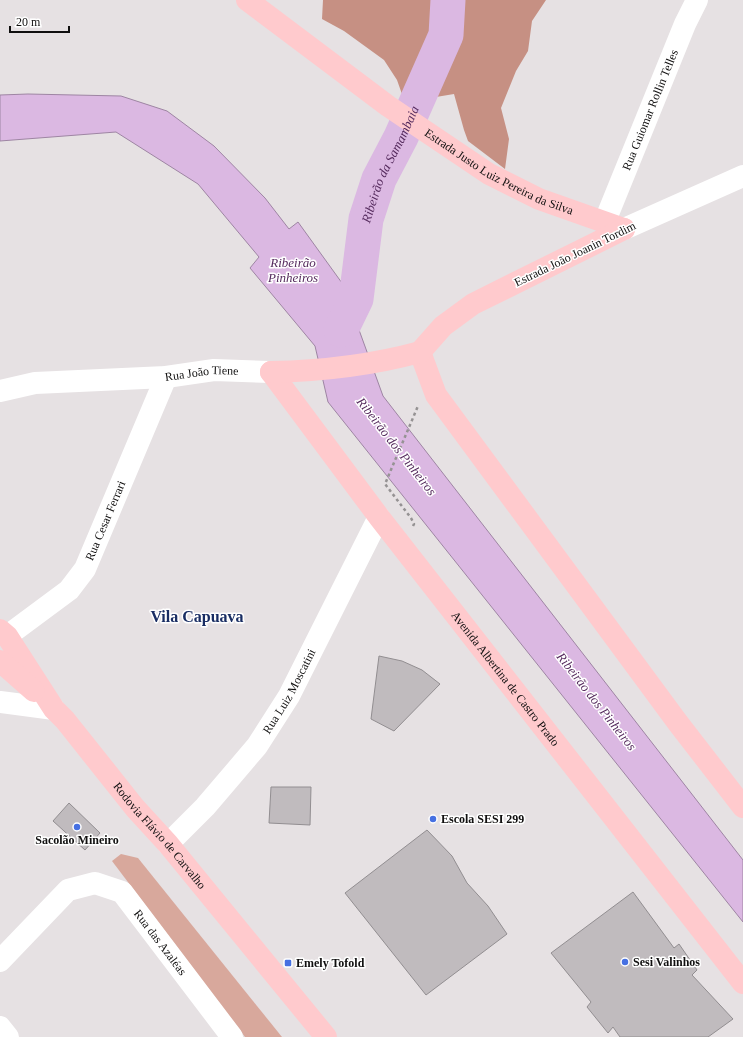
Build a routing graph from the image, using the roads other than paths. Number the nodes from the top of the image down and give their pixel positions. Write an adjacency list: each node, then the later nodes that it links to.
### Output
1 (247, 0): 4 (main road, Estrada Justo Luiz Pereira da Silva)
2 (697, 0): 4 (street, Rua Guiomar Rollin Telles)
3 (743, 176): 4 (street, Estrada João Joanin Tordim)
4 (615, 225): 5 (main road, Estrada João Joanin Tordim)
5 (411, 355): 6 (main road, Rua João Tiene); 14 (main road)
6 (271, 372): 7 (street, Rua João Tiene); 9 (main road, Avenida Albertina de Castro Prado)
7 (166, 377): 8 (street, Rua João Tiene); 10 (street, Rua Cesar Ferrari)
8 (0, 391)
9 (380, 517): 15 (street, Rua Luiz Moscatini); 17 (main road, Avenida Albertina de Castro Prado)
10 (2, 635): 13 (main road, Rodovia Flávio de Carvalho)
11 (0, 661): 13 (main road)
12 (0, 702): 13 (street)
13 (54, 709): 15 (main road, Rodovia Flávio de Carvalho)
14 (743, 807)
15 (168, 844): 21 (main road, Rodovia Flávio de Carvalho)
16 (0, 961): 20 (street, Rua das Azaléas)
17 (743, 983)
18 (0, 1027): 19 (street)
19 (8, 1037)
20 (232, 1037)
21 (326, 1037)

